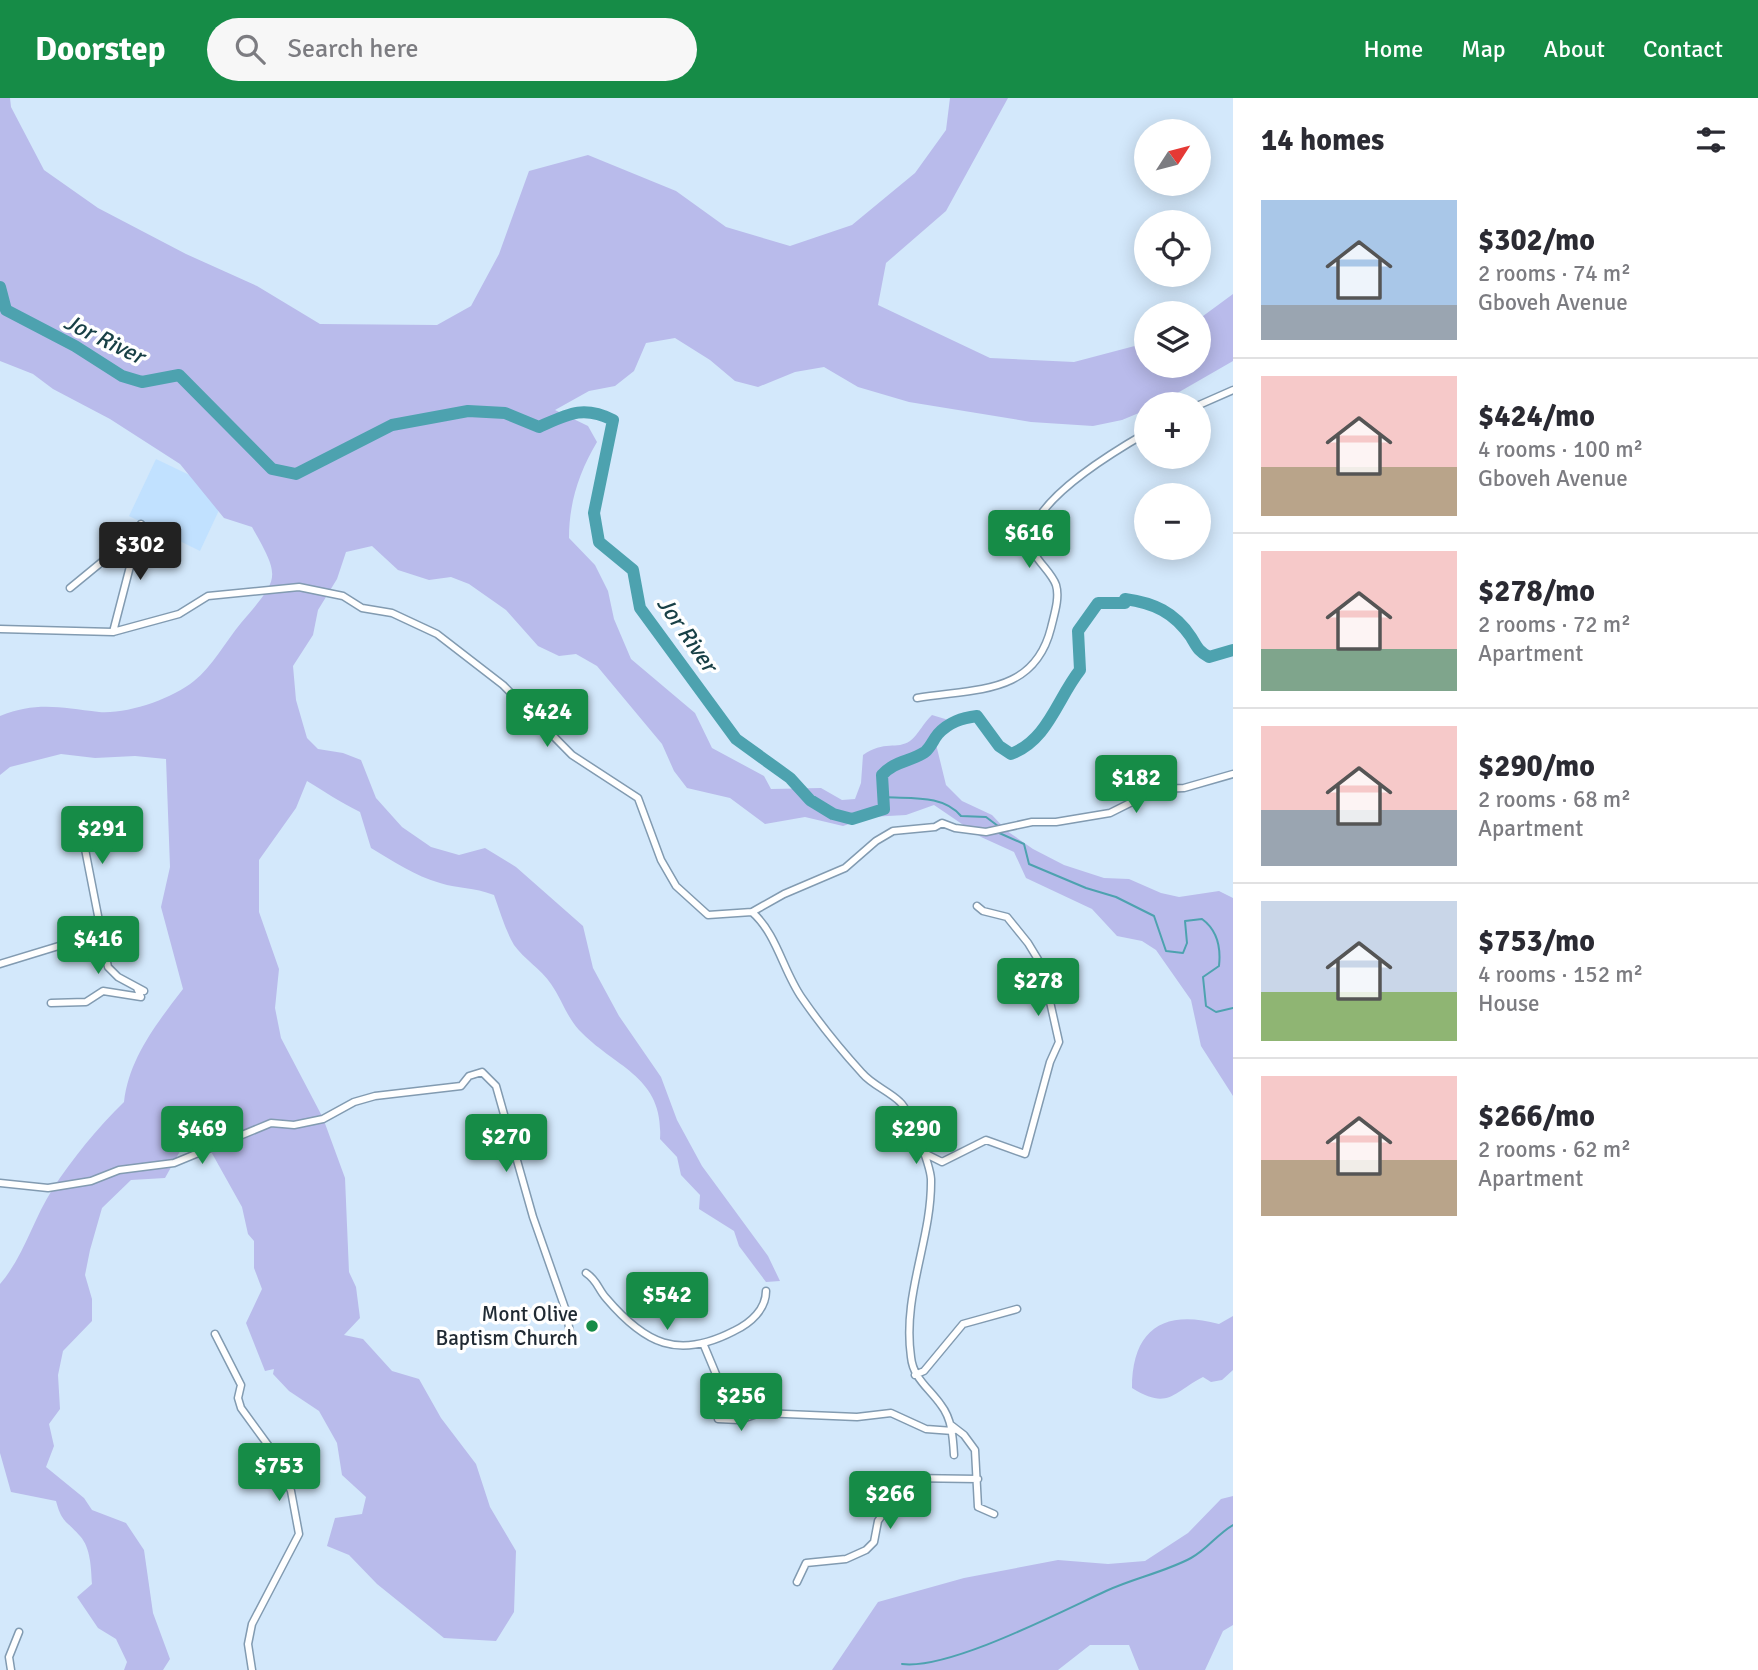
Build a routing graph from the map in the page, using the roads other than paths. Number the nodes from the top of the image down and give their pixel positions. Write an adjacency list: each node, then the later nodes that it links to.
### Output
1 (1233, 390): 2 (street)
2 (1211, 400)
3 (1134, 441): 7 (street)
4 (70, 589): 6 (street)
5 (0, 629): 6 (street)
6 (113, 632): 11 (street)
7 (917, 698)
8 (1233, 775): 11 (street)
9 (78, 813): 12 (street)
10 (977, 906): 15 (street)
11 (752, 912): 15 (street)
12 (101, 925): 13 (street); 14 (street)
13 (0, 964)
14 (51, 1003)
15 (928, 1155): 23 (street)
16 (0, 1184): 21 (street)
17 (586, 1273): 22 (street)
18 (766, 1291): 22 (street)
19 (1017, 1309): 23 (street)
20 (215, 1334): 34 (street)
21 (572, 1343)
22 (703, 1343): 24 (street)
23 (915, 1375): 26 (street)
24 (760, 1413): 25 (street); 27 (street)
25 (718, 1419)
26 (949, 1423): 27 (street); 29 (street)
27 (953, 1431): 28 (street)
28 (954, 1455)
29 (978, 1479): 30 (street); 31 (street)
30 (994, 1514)
31 (797, 1582)
32 (19, 1632): 33 (street)
33 (11, 1670)
34 (252, 1670)

